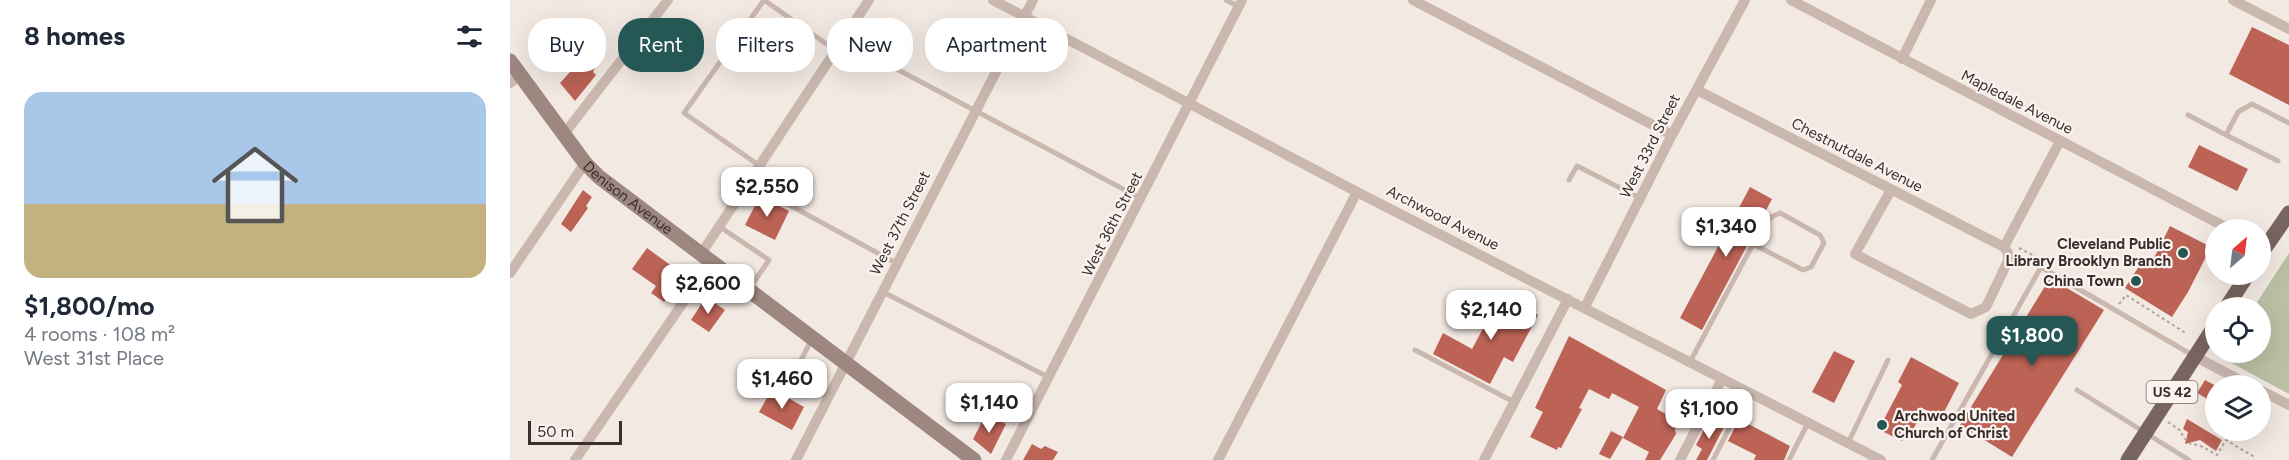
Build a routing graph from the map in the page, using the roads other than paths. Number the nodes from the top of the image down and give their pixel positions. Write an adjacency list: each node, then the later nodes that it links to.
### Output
1 (669, 0): 28 (street)
2 (764, 0): 17 (lane); 34 (lane)
3 (869, 0): 15 (street)
4 (993, 0): 14 (street, Archwood Avenue)
5 (1033, 0): 14 (street, West 37th Street)
6 (1226, 0): 12 (lane)
7 (1413, 0): 29 (street)
8 (1745, 0): 23 (street, West 33rd Street)
9 (1791, 0): 13 (street, Mapledale Avenue)
10 (1931, 0): 18 (street)
11 (2233, 0): 16 (street)
12 (1240, 3): 24 (street, West 36th Street)
13 (1809, 4): 18 (street, Mapledale Avenue)
14 (1024, 16): 24 (street, Archwood Avenue); 25 (street, West 37th Street)
15 (857, 18)
16 (2289, 29)
17 (827, 44)
18 (1902, 59): 31 (street, Mapledale Avenue)
19 (510, 61): 22 (main road, Denison Avenue)
20 (827, 62): 34 (street)
21 (902, 72): 25 (lane)
22 (515, 79): 28 (main road, Denison Avenue)
23 (1697, 90): 29 (street, West 33rd Street); 37 (street, Chestnutdale Avenue)
24 (1188, 104): 38 (street, Archwood Avenue); 40 (street, West 36th Street)
25 (975, 111): 40 (lane); 48 (street, West 37th Street)
26 (2188, 115): 30 (lane)
27 (2289, 123): 30 (lane)
28 (564, 134): 33 (main road, Denison Avenue)
29 (1672, 135): 39 (street, West 33rd Street)
30 (2226, 135): 32 (lane)
31 (2060, 141): 42 (street, Mapledale Avenue); 46 (street)
32 (2278, 161)
33 (585, 163): 47 (main road, Denison Avenue); 49 (street)
34 (760, 166): 36 (street)
35 (1569, 180): 39 (lane)
36 (749, 183): 43 (street); 48 (lane)
37 (1890, 190): 46 (street, Chestnutdale Avenue); 46 (street)
38 (1357, 192): 52 (street, Archwood Avenue); 77 (street)
39 (1640, 198): 53 (street, West 33rd Street)
40 (1141, 199): 62 (street, West 36th Street)
41 (2289, 213): 44 (main road)
42 (2210, 219)
43 (720, 227): 47 (street); 50 (lane)
44 (2271, 237)
45 (1753, 244): 45 (lane); 60 (lane)
46 (2004, 248)
47 (706, 258): 50 (main road, Denison Avenue); 74 (street)
48 (896, 263): 51 (street, West 37th Street)
49 (510, 273)
50 (748, 289): 54 (main road, Denison Avenue)
51 (882, 291): 59 (street, West 37th Street); 62 (lane)
52 (1568, 299): 53 (street, Archwood Avenue); 68 (street)
53 (1585, 308): 60 (street, Archwood Avenue)
54 (813, 337): 59 (main road, Denison Avenue); 64 (lane)
55 (2205, 340): 57 (main road, US 42)
56 (1415, 350): 68 (lane)
57 (2194, 356): 61 (street); 71 (main road, US 42); 83 (lane)
58 (1888, 360): 72 (lane)
59 (845, 362): 73 (street, West 37th Street); 75 (main road, Denison Avenue)
60 (1690, 362): 63 (street, Archwood Avenue)
61 (2230, 375)
62 (1050, 377): 76 (street, West 36th Street)
63 (1722, 378): 66 (street, Archwood Avenue); 79 (street)
64 (790, 381)
65 (2076, 390): 71 (lane)
66 (1748, 392): 70 (street, Archwood Avenue); 80 (lane)
67 (2271, 396): 69 (street)
68 (1514, 402): 78 (street)
69 (2289, 405)
70 (1808, 423): 72 (street, Archwood Avenue); 81 (lane)
71 (2146, 432): 84 (main road, US 42); 85 (lane)
72 (1848, 443): 82 (street, Archwood Avenue)
73 (801, 458)
74 (575, 460)
75 (974, 460)
76 (1006, 460)
77 (1218, 460)
78 (1484, 460)
79 (1680, 460)
80 (1713, 460)
81 (1789, 460)
82 (1881, 460)
83 (1932, 460)
84 (2129, 460)
85 (2189, 460)

